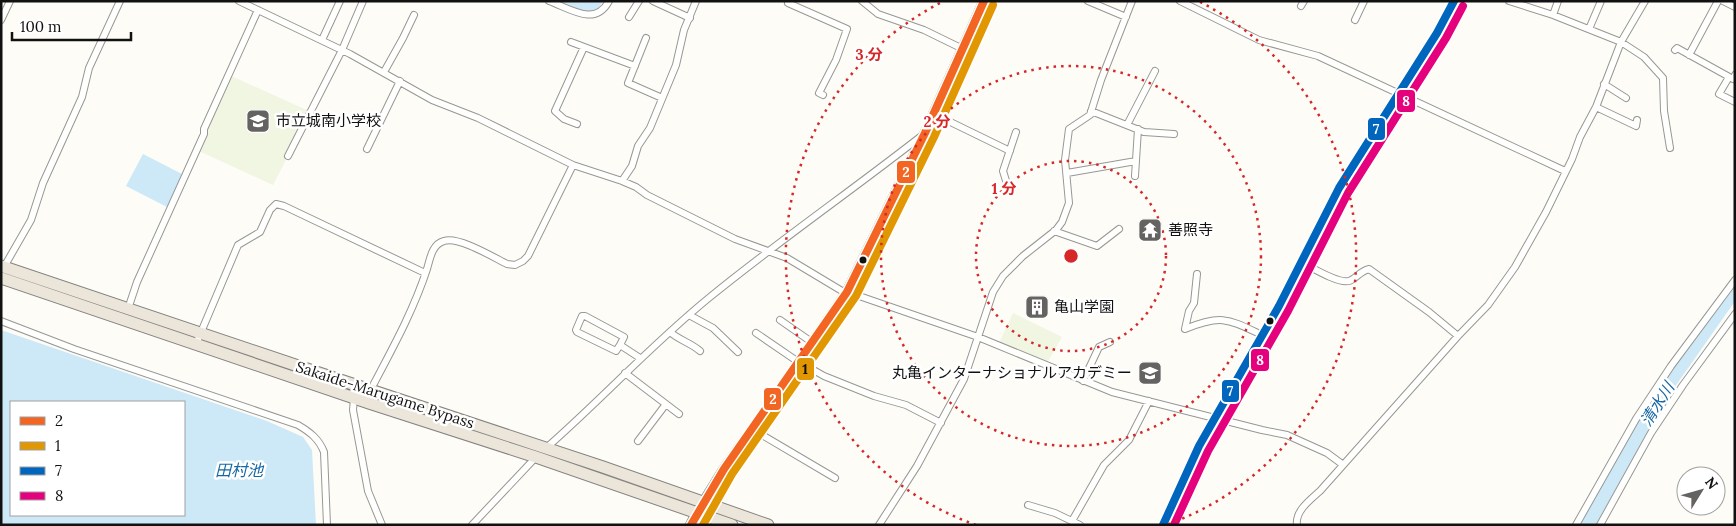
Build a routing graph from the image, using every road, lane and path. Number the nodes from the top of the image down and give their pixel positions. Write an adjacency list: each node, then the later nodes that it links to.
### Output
1 (10, 1): 32 (street)
2 (120, 1): 80 (street)
3 (239, 1): 26 (street)
4 (340, 1): 36 (street)
5 (363, 1): 41 (street)
6 (549, 1): 7 (street)
7 (609, 1)
8 (639, 1): 30 (street)
9 (653, 1): 31 (street)
10 (696, 1): 31 (street)
11 (789, 1): 51 (street)
12 (862, 1): 40 (street)
13 (984, 1): 40 (main road)
14 (1088, 1): 29 (street)
15 (1132, 1): 29 (street)
16 (1180, 1): 50 (street)
17 (1364, 1): 33 (street)
18 (1454, 1): 50 (street)
19 (1509, 1): 28 (street)
20 (1558, 1): 28 (street)
21 (1601, 1): 34 (street)
22 (1645, 1): 38 (street)
23 (1718, 1): 43 (street)
24 (1723, 1): 25 (street)
25 (1735, 7)
26 (258, 10): 36 (street); 85 (street)
27 (414, 14): 46 (street)
28 (1554, 15): 34 (street)
29 (1126, 17): 56 (street)
30 (629, 18)
31 (690, 18): 52 (street)
32 (1, 20)
33 (1355, 20)
34 (1589, 29): 38 (street)
35 (646, 38): 44 (street)
36 (322, 40): 41 (street)
37 (571, 42): 39 (street)
38 (1621, 42): 49 (street); 65 (street)
39 (584, 47): 44 (street); 59 (street)
40 (963, 49): 57 (main road)
41 (342, 50): 46 (street); 68 (street)
42 (1675, 50): 43 (street)
43 (1690, 55): 47 (street)
44 (635, 66): 52 (street)
45 (1155, 71): 60 (street)
46 (384, 72): 48 (street)
47 (1732, 76): 54 (street)
48 (400, 81): 66 (street); 70 (street)
49 (1604, 84): 53 (street); 55 (street)
50 (1400, 93): 71 (street); 79 (street)
51 (822, 94)
52 (662, 98): 74 (street)
53 (1626, 98)
54 (1735, 102)
55 (1596, 107): 58 (street); 71 (street)
56 (1091, 111): 60 (street); 72 (street)
57 (934, 114): 63 (main road); 67 (street)
58 (1637, 120)
59 (578, 124)
60 (1127, 125): 61 (street)
61 (1138, 130): 64 (street); 69 (street)
62 (1016, 132): 67 (street)
63 (925, 133): 78 (street); 84 (main road)
64 (1174, 134)
65 (1670, 148)
66 (367, 149)
67 (1010, 151): 75 (street)
68 (288, 156)
69 (1136, 161): 72 (street); 73 (street)
70 (572, 165): 74 (street); 81 (street)
71 (1565, 171): 93 (street)
72 (1067, 173): 77 (street)
73 (1135, 176)
74 (622, 181): 78 (street)
75 (1007, 184)
76 (1119, 229): 77 (street)
77 (1054, 230): 94 (street)
78 (768, 251): 84 (street); 87 (street)
79 (1301, 262): 92 (street); 93 (street)
80 (2, 270): 85 (highway, Sakaide-Marugame Bypass); 95 (highway, Sakaide-Marugame Bypass)
81 (425, 273): 95 (street); 105 (street)
82 (1197, 274): 92 (street)
83 (1735, 280): 132 (street)
84 (847, 292): 94 (street); 97 (main road)
85 (128, 309): 95 (highway, Sakaide-Marugame Bypass)
86 (1735, 314): 133 (street)
87 (690, 315): 90 (street); 100 (street)
88 (780, 320): 97 (street)
89 (1, 321): 123 (street)
90 (670, 332): 99 (street); 101 (street)
91 (756, 333): 102 (street)
92 (1262, 335): 110 (street)
93 (1458, 336): 116 (street)
94 (978, 337): 104 (street); 111 (street)
95 (198, 339): 105 (highway, Sakaide-Marugame Bypass); 106 (highway, Sakaide-Marugame Bypass)
96 (1110, 342): 104 (street)
97 (813, 343): 102 (main road)
98 (620, 345): 98 (street); 101 (street)
99 (700, 351)
100 (738, 352)
101 (640, 358): 103 (street)
102 (800, 362): 111 (street); 112 (main road)
103 (625, 373): 108 (street); 114 (street)
104 (1083, 380): 107 (street)
105 (370, 391): 114 (highway, Sakaide-Marugame Bypass)
106 (354, 398): 115 (highway, Sakaide-Marugame Bypass); 124 (street)
107 (1148, 402): 110 (street); 121 (street)
108 (666, 404): 109 (street); 113 (street)
109 (679, 414)
110 (1215, 418): 116 (street); 130 (street)
111 (941, 422): 128 (street)
112 (752, 429): 117 (street); 118 (main road)
113 (638, 441)
114 (546, 448): 115 (street); 118 (highway, Sakaide-Marugame Bypass)
115 (536, 457): 120 (highway, Sakaide-Marugame Bypass); 125 (street)
116 (1342, 464): 131 (street)
117 (835, 478)
118 (703, 502): 120 (main road); 127 (highway, Sakaide-Marugame Bypass)
119 (1028, 505): 121 (street)
120 (697, 513): 122 (highway, Sakaide-Marugame Bypass); 126 (main road)
121 (1072, 521): 129 (street)
122 (726, 524)
123 (327, 525)
124 (382, 525)
125 (472, 525)
126 (692, 525)
127 (768, 525)
128 (879, 525)
129 (1080, 525)
130 (1163, 525)
131 (1297, 525)
132 (1576, 525)
133 (1600, 525)

